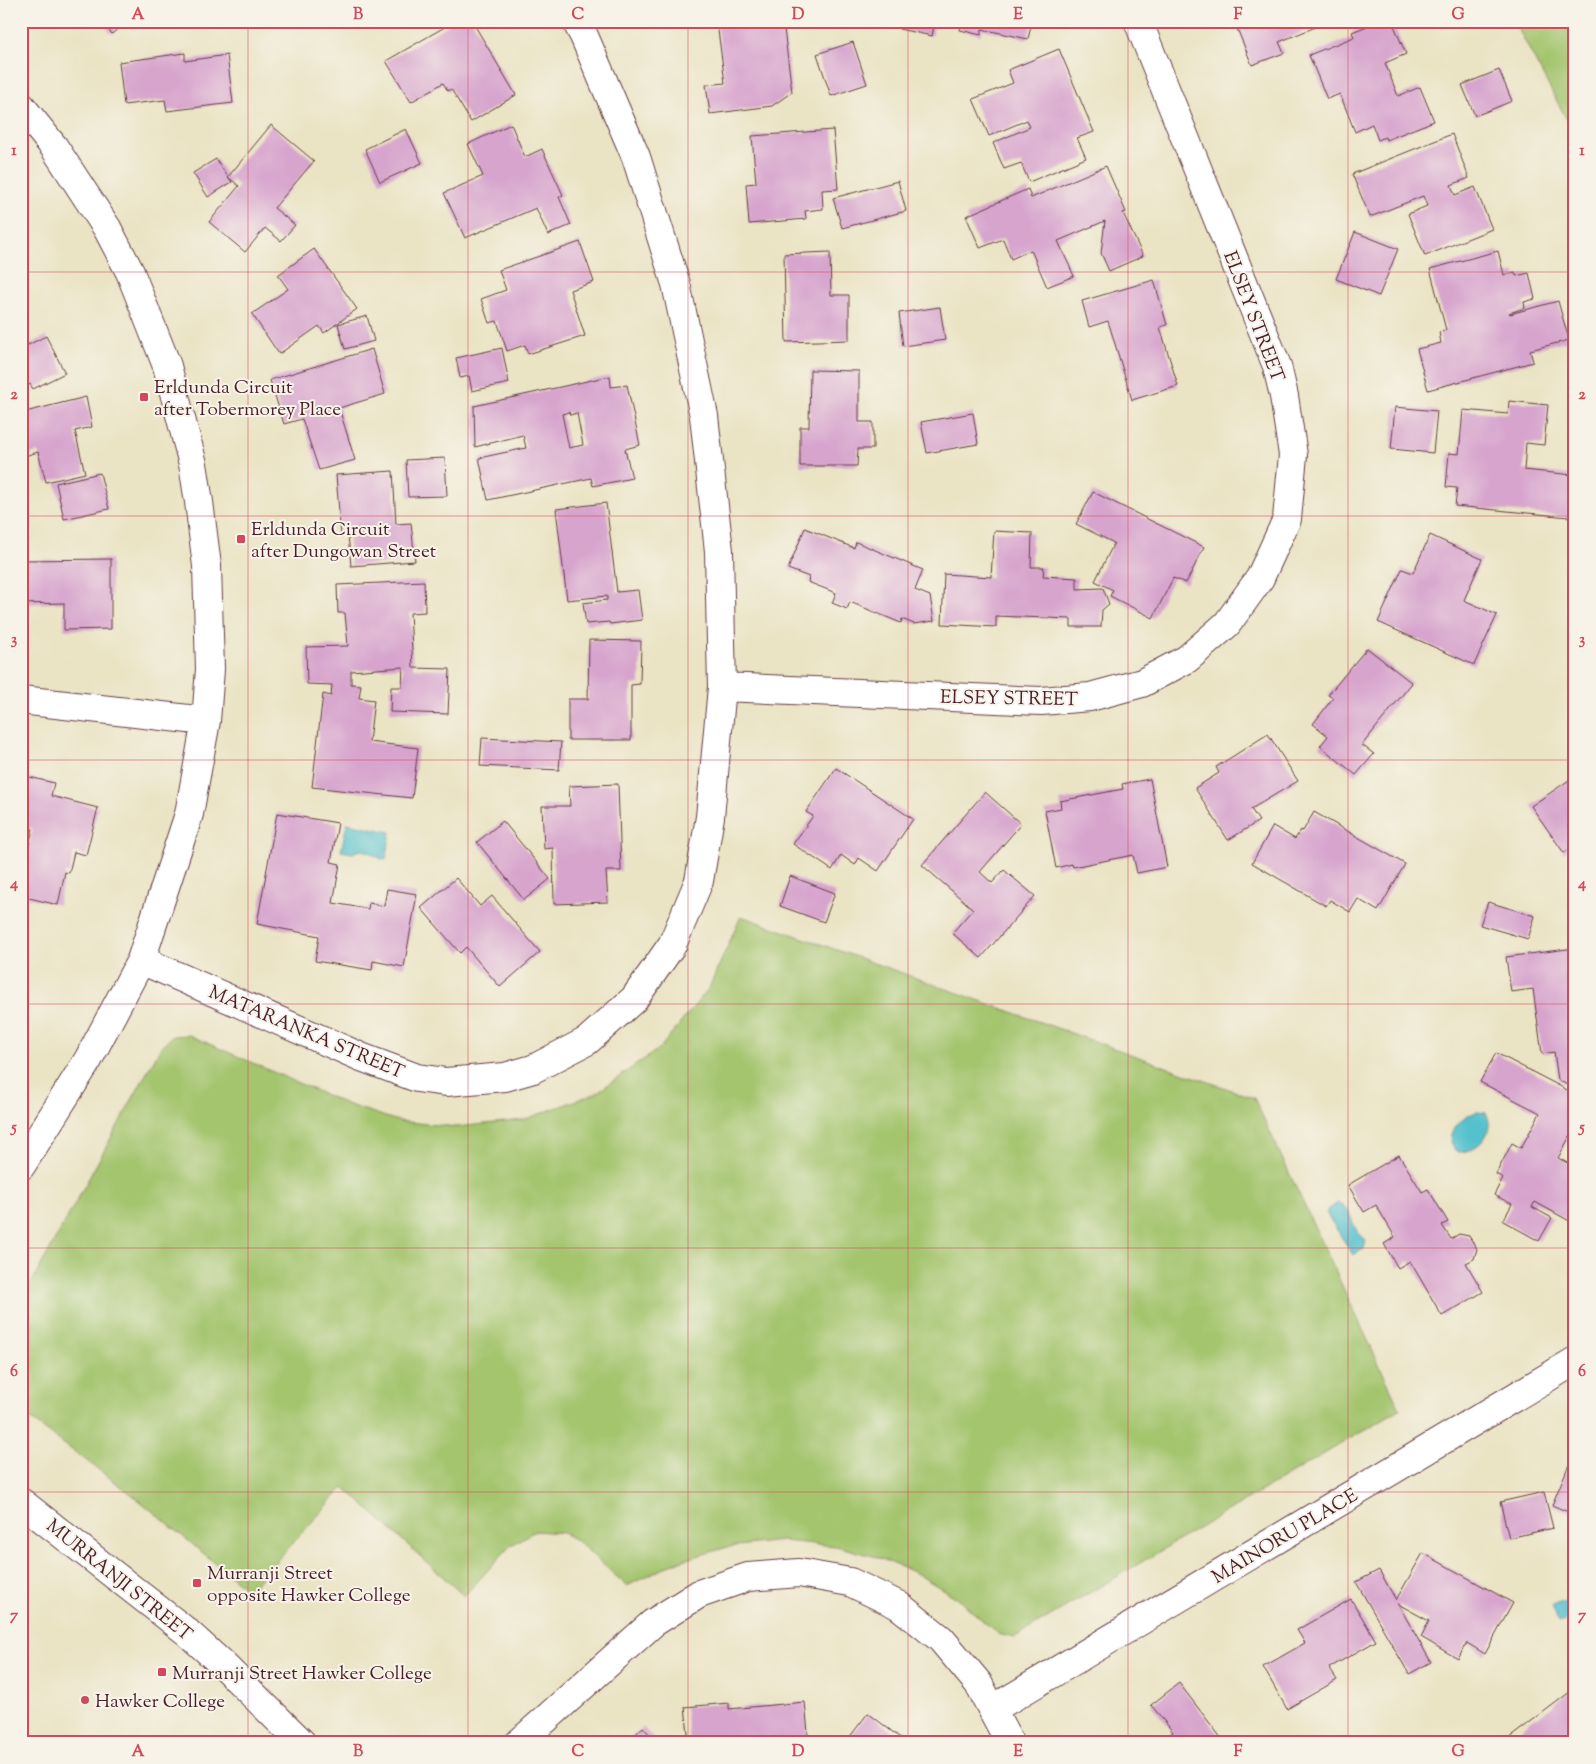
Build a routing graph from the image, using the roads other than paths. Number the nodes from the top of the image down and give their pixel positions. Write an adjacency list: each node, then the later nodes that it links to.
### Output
1 (576, 21): 4 (street, MATARANKA STREET)
2 (1138, 21): 4 (street, ELSEY STREET)
3 (21, 106): 6 (street)
4 (722, 687): 7 (street, MATARANKA STREET)
5 (21, 700): 6 (street)
6 (206, 721): 7 (street)
7 (141, 960): 8 (street)
8 (21, 1166)
9 (1575, 1361): 11 (street, MAINORU PLACE)
10 (21, 1502): 12 (street, MURRANJI STREET)
11 (993, 1709): 13 (street); 14 (street)
12 (302, 1743)
13 (519, 1743)
14 (1010, 1743)

